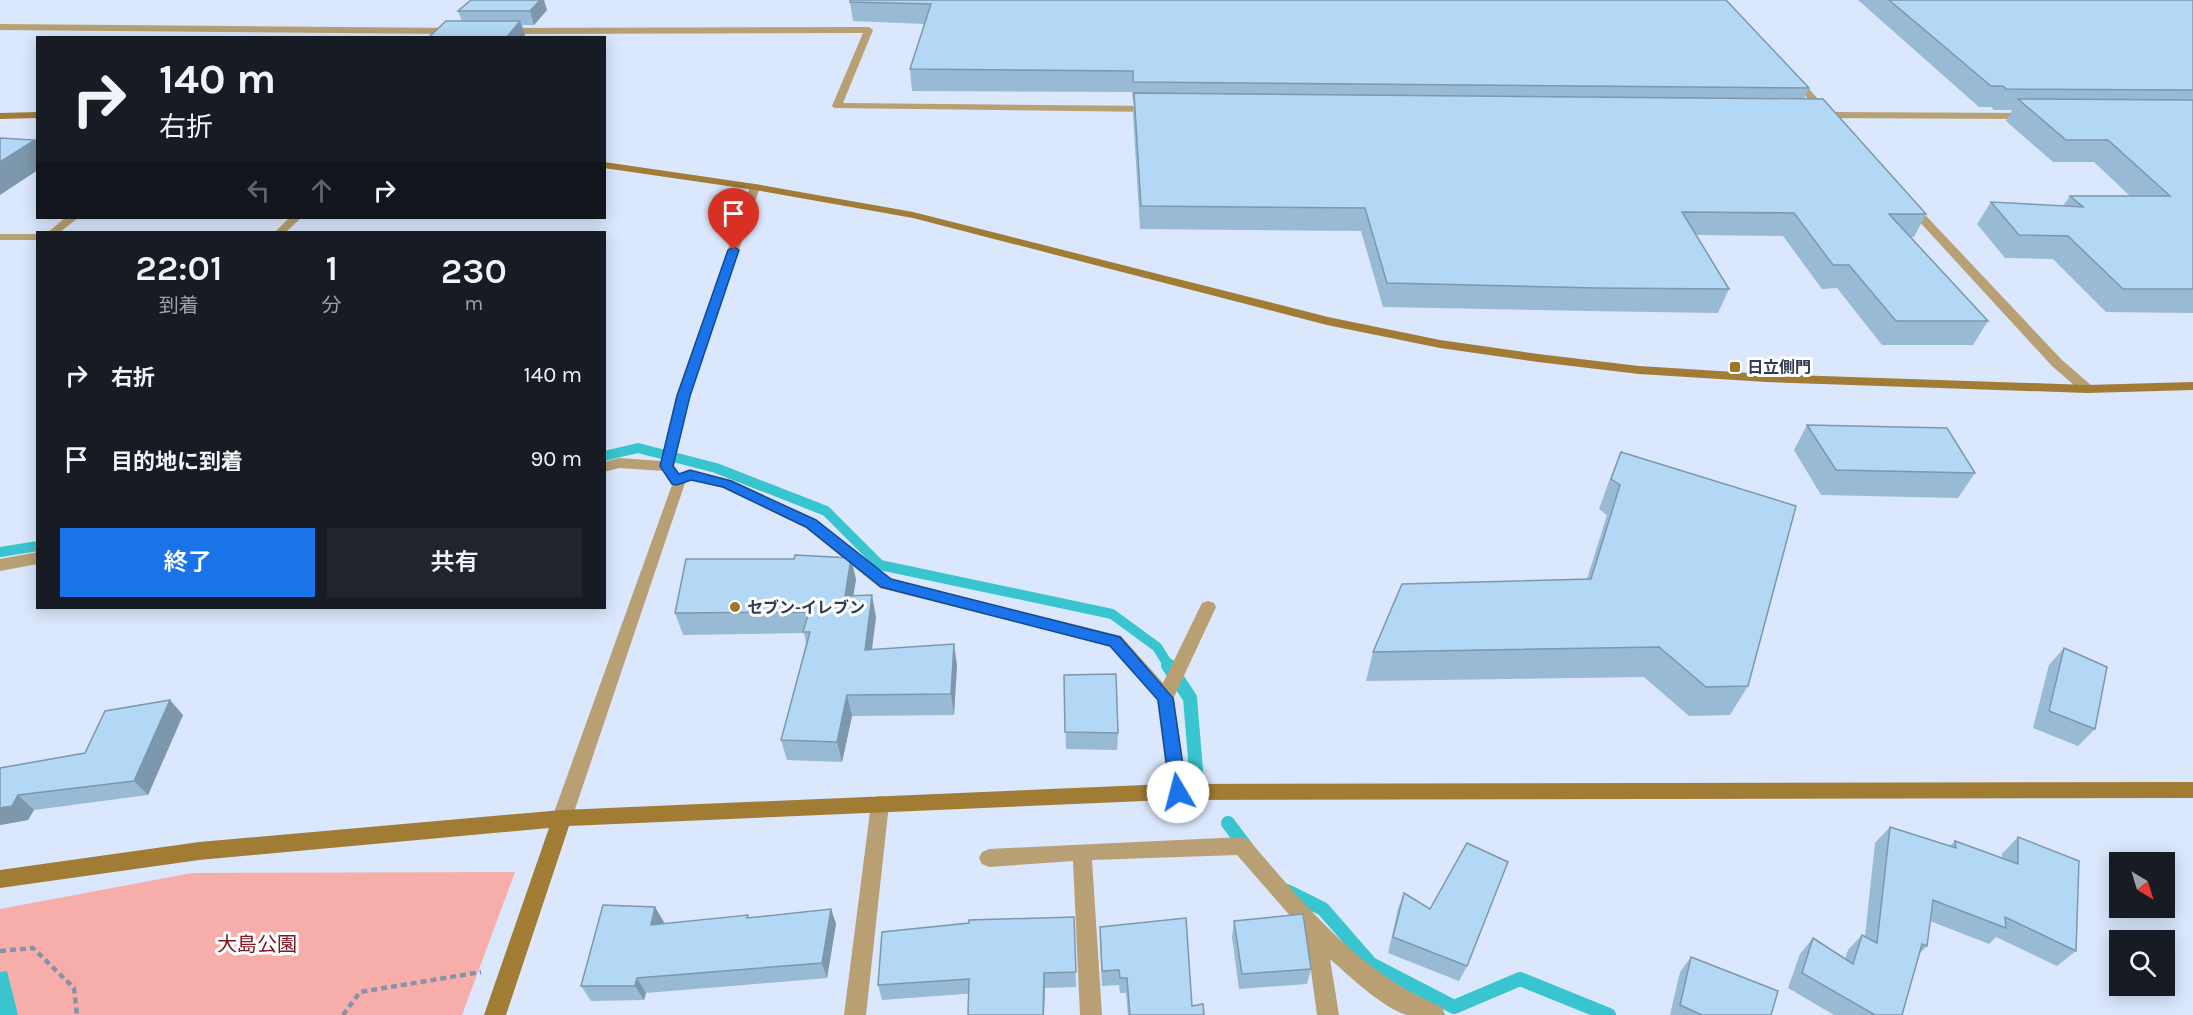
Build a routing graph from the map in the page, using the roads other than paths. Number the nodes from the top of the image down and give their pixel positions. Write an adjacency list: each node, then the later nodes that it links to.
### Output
1 (0, 27): 2 (street)
2 (461, 31)
3 (496, 31): 4 (street)
4 (562, 34): 6 (street)
5 (1789, 72): 9 (street)
6 (1160, 109)
7 (36, 115): 10 (street)
8 (1804, 115): 9 (street)
9 (1828, 115): 11 (street); 12 (street)
10 (0, 116)
11 (2040, 116)
12 (1836, 124)
13 (606, 165): 14 (street)
14 (755, 187): 23 (street); 24 (street)
15 (1899, 194): 23 (street)
16 (71, 219): 18 (street)
17 (294, 219): 19 (street)
18 (54, 231)
19 (281, 231)
20 (0, 237): 21 (street)
21 (36, 237)
22 (2193, 386): 23 (street)
23 (2087, 389)
24 (667, 465): 25 (street); 26 (street)
25 (606, 467)
26 (677, 481): 30 (street); 34 (street)
27 (36, 558): 28 (street)
28 (0, 565)
29 (1209, 607): 30 (street)
30 (1166, 696): 32 (street)
31 (2193, 790): 32 (street)
32 (1178, 792): 33 (street)
33 (880, 804): 34 (street); 40 (street)
34 (562, 818): 37 (street); 39 (street)
35 (1082, 852): 36 (street); 38 (street); 41 (street)
36 (989, 858)
37 (0, 879)
38 (1316, 932): 42 (street); 43 (street)
39 (495, 1015)
40 (855, 1015)
41 (1090, 1015)
42 (1328, 1015)
43 (1434, 1015)

